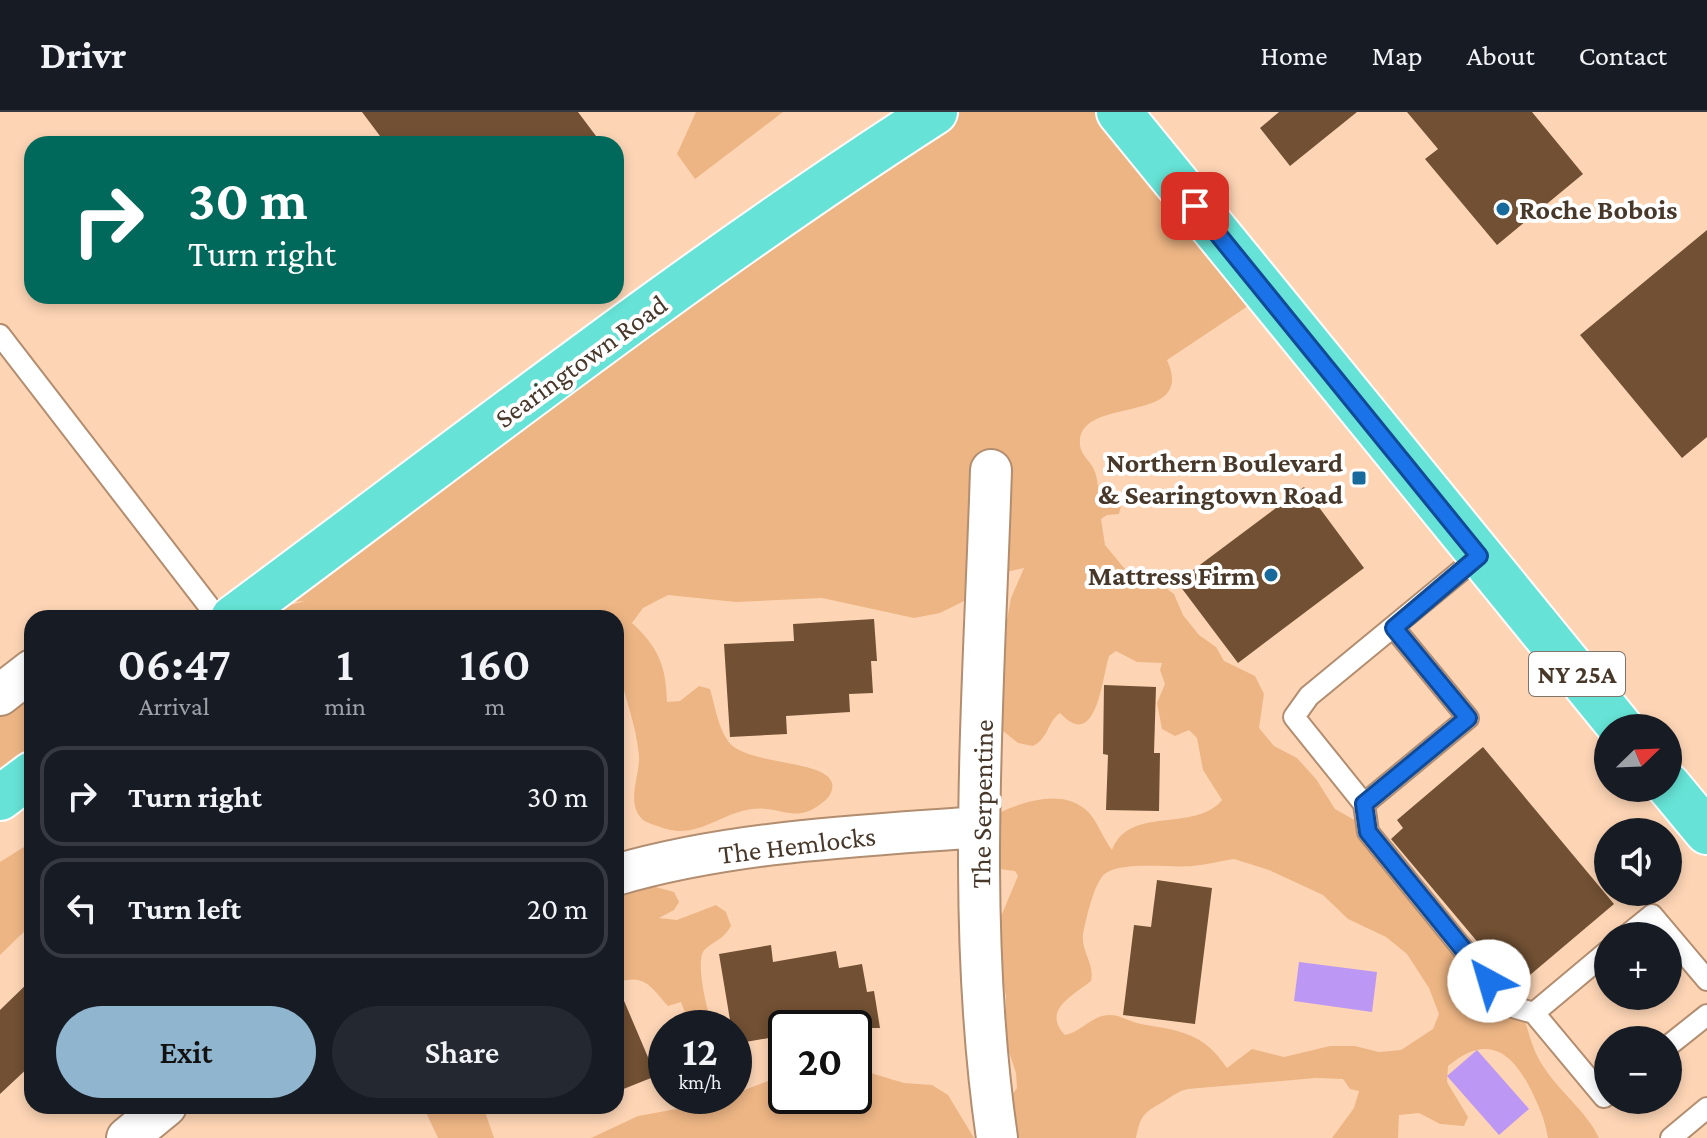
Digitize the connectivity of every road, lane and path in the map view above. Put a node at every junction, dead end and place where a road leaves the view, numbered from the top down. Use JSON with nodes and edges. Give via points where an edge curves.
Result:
{"nodes":[{"id":1,"x":935,"y":112,"type":"edge"},
{"id":2,"x":1119,"y":112,"type":"edge"},
{"id":3,"x":0,"y":335,"type":"edge"},
{"id":4,"x":991,"y":470,"type":"dead end"},
{"id":5,"x":1479,"y":556,"type":"junction"},
{"id":6,"x":212,"y":610,"type":"edge"},
{"id":7,"x":244,"y":610,"type":"edge"},
{"id":8,"x":1394,"y":628,"type":"junction"},
{"id":9,"x":24,"y":676,"type":"edge"},
{"id":10,"x":0,"y":695,"type":"edge"},
{"id":11,"x":1609,"y":714,"type":"edge"},
{"id":12,"x":24,"y":780,"type":"edge"},
{"id":13,"x":0,"y":798,"type":"edge"},
{"id":14,"x":1682,"y":802,"type":"edge"},
{"id":15,"x":1364,"y":804,"type":"junction"},
{"id":16,"x":979,"y":827,"type":"junction"},
{"id":17,"x":1707,"y":832,"type":"edge"},
{"id":18,"x":624,"y":873,"type":"edge"},
{"id":19,"x":1643,"y":922,"type":"edge"},
{"id":20,"x":1658,"y":922,"type":"edge"},
{"id":21,"x":1682,"y":950,"type":"edge"},
{"id":22,"x":1594,"y":963,"type":"edge"},
{"id":23,"x":1707,"y":980,"type":"edge"},
{"id":24,"x":1534,"y":1013,"type":"junction"},
{"id":25,"x":1707,"y":1015,"type":"edge"},
{"id":26,"x":1682,"y":1035,"type":"edge"},
{"id":27,"x":1594,"y":1085,"type":"edge"},
{"id":28,"x":1707,"y":1108,"type":"edge"},
{"id":29,"x":156,"y":1114,"type":"edge"},
{"id":30,"x":127,"y":1138,"type":"edge"},
{"id":31,"x":997,"y":1138,"type":"edge"},
{"id":32,"x":1671,"y":1138,"type":"edge"}],
"edges":[{"from":1,"to":7,"type":"main road","name":"Searingtown Road","via":[[658,303]]},
{"from":2,"to":5,"type":"main road","number":"NY 25A"},
{"from":3,"to":6,"type":"lane"},
{"from":4,"to":16,"type":"street","name":"The Serpentine"},
{"from":5,"to":8,"type":"lane"},
{"from":5,"to":11,"type":"main road","number":"NY 25A"},
{"from":8,"to":15,"type":"lane","via":[[1309,696],[1294,717]]},
{"from":8,"to":15,"type":"lane","via":[[1468,718]]},
{"from":9,"to":10,"type":"street"},
{"from":12,"to":13,"type":"main road"},
{"from":14,"to":17,"type":"main road"},
{"from":15,"to":24,"type":"lane","via":[[1368,832],[1509,1006]]},
{"from":16,"to":18,"type":"street","name":"The Hemlocks","via":[[802,841]]},
{"from":16,"to":31,"type":"street","name":"The Serpentine","via":[[983,1000]]},
{"from":19,"to":20,"type":"lane","via":[[1652,915]]},
{"from":21,"to":23,"type":"lane"},
{"from":22,"to":24,"type":"lane"},
{"from":24,"to":27,"type":"lane"},
{"from":25,"to":26,"type":"lane"},
{"from":28,"to":32,"type":"lane"},
{"from":29,"to":30,"type":"street"}]}
